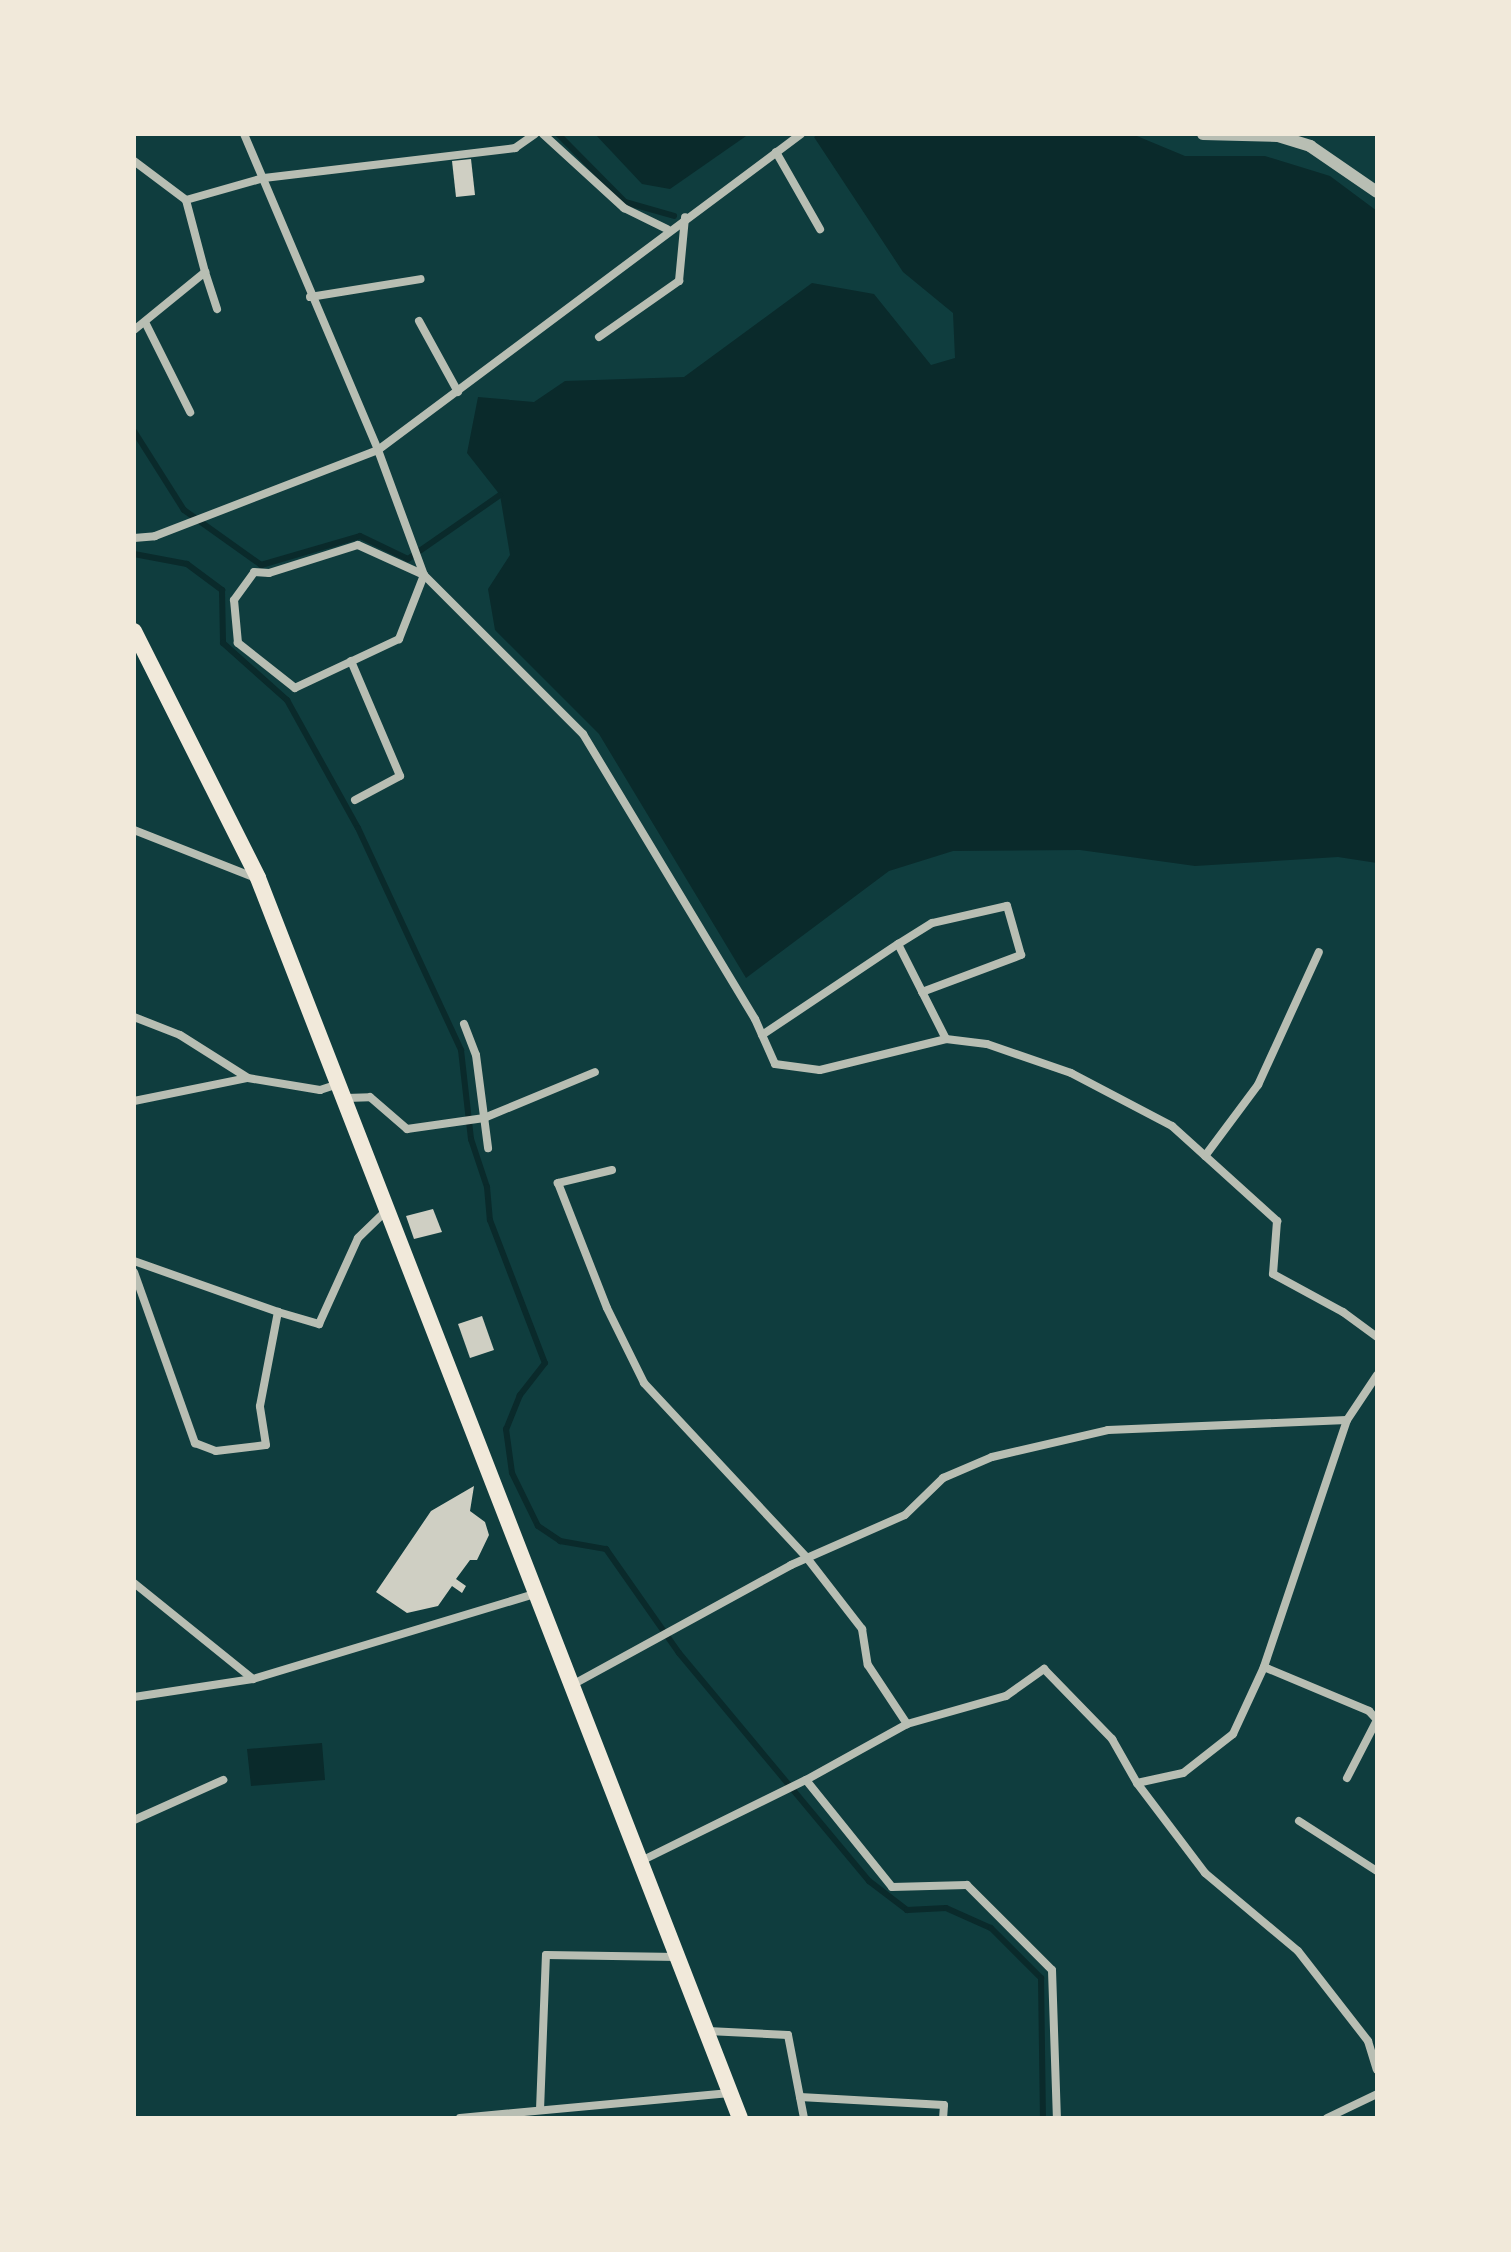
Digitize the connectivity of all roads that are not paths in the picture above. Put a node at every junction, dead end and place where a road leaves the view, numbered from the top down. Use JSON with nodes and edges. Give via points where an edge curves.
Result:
{"nodes":[{"id":1,"x":244,"y":134,"type":"edge"},
{"id":2,"x":535,"y":134,"type":"edge"},
{"id":3,"x":543,"y":134,"type":"edge"},
{"id":4,"x":801,"y":134,"type":"edge"},
{"id":5,"x":1203,"y":134,"type":"edge"},
{"id":6,"x":776,"y":152,"type":"junction"},
{"id":7,"x":134,"y":161,"type":"edge"},
{"id":8,"x":264,"y":178,"type":"junction"},
{"id":9,"x":1377,"y":192,"type":"edge"},
{"id":10,"x":186,"y":200,"type":"junction"},
{"id":11,"x":685,"y":217,"type":"junction"},
{"id":12,"x":667,"y":229,"type":"junction"},
{"id":13,"x":820,"y":229,"type":"dead end"},
{"id":14,"x":205,"y":272,"type":"junction"},
{"id":15,"x":421,"y":279,"type":"dead end"},
{"id":16,"x":310,"y":297,"type":"junction"},
{"id":17,"x":217,"y":309,"type":"dead end"},
{"id":18,"x":419,"y":321,"type":"dead end"},
{"id":19,"x":145,"y":322,"type":"junction"},
{"id":20,"x":134,"y":330,"type":"edge"},
{"id":21,"x":599,"y":337,"type":"dead end"},
{"id":22,"x":458,"y":392,"type":"junction"},
{"id":23,"x":190,"y":412,"type":"dead end"},
{"id":24,"x":378,"y":450,"type":"junction"},
{"id":25,"x":134,"y":538,"type":"edge"},
{"id":26,"x":424,"y":575,"type":"junction"},
{"id":27,"x":134,"y":631,"type":"edge"},
{"id":28,"x":351,"y":661,"type":"junction"},
{"id":29,"x":355,"y":800,"type":"dead end"},
{"id":30,"x":134,"y":830,"type":"edge"},
{"id":31,"x":258,"y":878,"type":"junction"},
{"id":32,"x":898,"y":944,"type":"junction"},
{"id":33,"x":1319,"y":952,"type":"dead end"},
{"id":34,"x":922,"y":992,"type":"junction"},
{"id":35,"x":134,"y":1017,"type":"edge"},
{"id":36,"x":464,"y":1024,"type":"dead end"},
{"id":37,"x":762,"y":1035,"type":"junction"},
{"id":38,"x":946,"y":1039,"type":"junction"},
{"id":39,"x":595,"y":1072,"type":"dead end"},
{"id":40,"x":248,"y":1078,"type":"junction"},
{"id":41,"x":343,"y":1091,"type":"junction"},
{"id":42,"x":134,"y":1101,"type":"edge"},
{"id":43,"x":484,"y":1118,"type":"junction"},
{"id":44,"x":488,"y":1148,"type":"dead end"},
{"id":45,"x":1205,"y":1156,"type":"junction"},
{"id":46,"x":612,"y":1170,"type":"dead end"},
{"id":47,"x":387,"y":1210,"type":"junction"},
{"id":48,"x":134,"y":1261,"type":"edge"},
{"id":49,"x":134,"y":1272,"type":"edge"},
{"id":50,"x":278,"y":1312,"type":"junction"},
{"id":51,"x":1377,"y":1337,"type":"edge"},
{"id":52,"x":1377,"y":1375,"type":"edge"},
{"id":53,"x":1347,"y":1420,"type":"junction"},
{"id":54,"x":807,"y":1558,"type":"junction"},
{"id":55,"x":134,"y":1583,"type":"edge"},
{"id":56,"x":537,"y":1593,"type":"junction"},
{"id":57,"x":1264,"y":1667,"type":"junction"},
{"id":58,"x":253,"y":1679,"type":"junction"},
{"id":59,"x":572,"y":1685,"type":"junction"},
{"id":60,"x":134,"y":1697,"type":"edge"},
{"id":61,"x":1377,"y":1720,"type":"edge"},
{"id":62,"x":907,"y":1724,"type":"junction"},
{"id":63,"x":1347,"y":1778,"type":"dead end"},
{"id":64,"x":223,"y":1780,"type":"dead end"},
{"id":65,"x":803,"y":1782,"type":"junction"},
{"id":66,"x":1137,"y":1783,"type":"junction"},
{"id":67,"x":134,"y":1820,"type":"edge"},
{"id":68,"x":1299,"y":1821,"type":"dead end"},
{"id":69,"x":639,"y":1862,"type":"junction"},
{"id":70,"x":1377,"y":1871,"type":"edge"},
{"id":71,"x":678,"y":1957,"type":"junction"},
{"id":72,"x":707,"y":2031,"type":"junction"},
{"id":73,"x":1377,"y":2070,"type":"edge"},
{"id":74,"x":731,"y":2093,"type":"junction"},
{"id":75,"x":1377,"y":2094,"type":"edge"},
{"id":76,"x":800,"y":2097,"type":"junction"},
{"id":77,"x":540,"y":2110,"type":"junction"},
{"id":78,"x":460,"y":2118,"type":"edge"},
{"id":79,"x":740,"y":2118,"type":"edge"},
{"id":80,"x":804,"y":2118,"type":"edge"},
{"id":81,"x":943,"y":2118,"type":"edge"},
{"id":82,"x":1057,"y":2118,"type":"edge"},
{"id":83,"x":1327,"y":2118,"type":"edge"}],
"edges":[{"from":1,"to":8,"type":"street"},
{"from":2,"to":8,"type":"street","via":[[515,148]]},
{"from":3,"to":12,"type":"street","via":[[624,208]]},
{"from":4,"to":6,"type":"street"},
{"from":5,"to":9,"type":"street","via":[[1278,136],[1310,146]]},
{"from":6,"to":11,"type":"street"},
{"from":6,"to":13,"type":"street"},
{"from":7,"to":10,"type":"street"},
{"from":8,"to":10,"type":"street"},
{"from":8,"to":16,"type":"street"},
{"from":10,"to":14,"type":"street"},
{"from":11,"to":12,"type":"street"},
{"from":11,"to":21,"type":"street","via":[[679,281]]},
{"from":12,"to":22,"type":"street"},
{"from":14,"to":17,"type":"street"},
{"from":14,"to":19,"type":"street"},
{"from":15,"to":16,"type":"street"},
{"from":16,"to":24,"type":"street"},
{"from":18,"to":22,"type":"street"},
{"from":19,"to":20,"type":"street"},
{"from":19,"to":23,"type":"street"},
{"from":22,"to":24,"type":"street"},
{"from":24,"to":25,"type":"street"},
{"from":24,"to":26,"type":"street"},
{"from":26,"to":28,"type":"street","via":[[399,639]]},
{"from":26,"to":28,"type":"street","via":[[358,545],[269,573],[254,572],[234,600],[238,643],[295,688]]},
{"from":26,"to":37,"type":"street","via":[[583,734]]},
{"from":27,"to":31,"type":"main road"},
{"from":28,"to":29,"type":"street","via":[[400,776]]},
{"from":30,"to":31,"type":"street"},
{"from":31,"to":41,"type":"main road"},
{"from":32,"to":34,"type":"street"},
{"from":32,"to":34,"type":"street","via":[[932,923],[1007,906],[1021,955]]},
{"from":32,"to":37,"type":"street"},
{"from":33,"to":45,"type":"street","via":[[1258,1085]]},
{"from":34,"to":38,"type":"street"},
{"from":35,"to":40,"type":"street","via":[[180,1035]]},
{"from":36,"to":43,"type":"street","via":[[476,1055]]},
{"from":37,"to":38,"type":"street","via":[[775,1064],[820,1070]]},
{"from":38,"to":45,"type":"street","via":[[987,1044],[1071,1073],[1172,1126]]},
{"from":39,"to":43,"type":"street"},
{"from":40,"to":41,"type":"street"},
{"from":40,"to":42,"type":"street"},
{"from":41,"to":43,"type":"street","via":[[370,1097],[407,1129]]},
{"from":41,"to":47,"type":"main road"},
{"from":43,"to":44,"type":"street"},
{"from":45,"to":51,"type":"street","via":[[1277,1221],[1273,1274]]},
{"from":46,"to":54,"type":"street","via":[[558,1183],[607,1308],[644,1383]]},
{"from":47,"to":50,"type":"street","via":[[358,1238],[319,1324]]},
{"from":47,"to":56,"type":"main road"},
{"from":48,"to":50,"type":"street"},
{"from":49,"to":50,"type":"street","via":[[195,1443],[216,1451],[266,1445],[260,1406]]},
{"from":52,"to":53,"type":"street"},
{"from":53,"to":54,"type":"street","via":[[1108,1430],[992,1457],[943,1478],[905,1515]]},
{"from":53,"to":57,"type":"street"},
{"from":54,"to":59,"type":"street"},
{"from":54,"to":62,"type":"street","via":[[862,1629],[868,1665]]},
{"from":55,"to":58,"type":"street"},
{"from":56,"to":58,"type":"street"},
{"from":56,"to":59,"type":"main road"},
{"from":57,"to":61,"type":"street","via":[[1369,1711]]},
{"from":57,"to":66,"type":"street","via":[[1233,1734],[1183,1773]]},
{"from":58,"to":60,"type":"street"},
{"from":59,"to":69,"type":"main road"},
{"from":61,"to":63,"type":"street"},
{"from":62,"to":65,"type":"street"},
{"from":62,"to":66,"type":"street","via":[[1006,1696],[1044,1669],[1112,1739]]},
{"from":64,"to":67,"type":"street"},
{"from":65,"to":69,"type":"street"},
{"from":65,"to":82,"type":"street","via":[[892,1887],[967,1885],[1052,1970]]},
{"from":66,"to":73,"type":"street","via":[[1205,1873],[1298,1951],[1368,2041]]},
{"from":68,"to":70,"type":"street"},
{"from":69,"to":71,"type":"main road"},
{"from":71,"to":72,"type":"main road"},
{"from":71,"to":77,"type":"street","via":[[546,1955]]},
{"from":72,"to":74,"type":"main road"},
{"from":72,"to":76,"type":"street","via":[[788,2035]]},
{"from":74,"to":77,"type":"street"},
{"from":74,"to":79,"type":"main road"},
{"from":75,"to":83,"type":"street"},
{"from":76,"to":80,"type":"street"},
{"from":76,"to":81,"type":"street","via":[[944,2105]]},
{"from":77,"to":78,"type":"street"}]}
